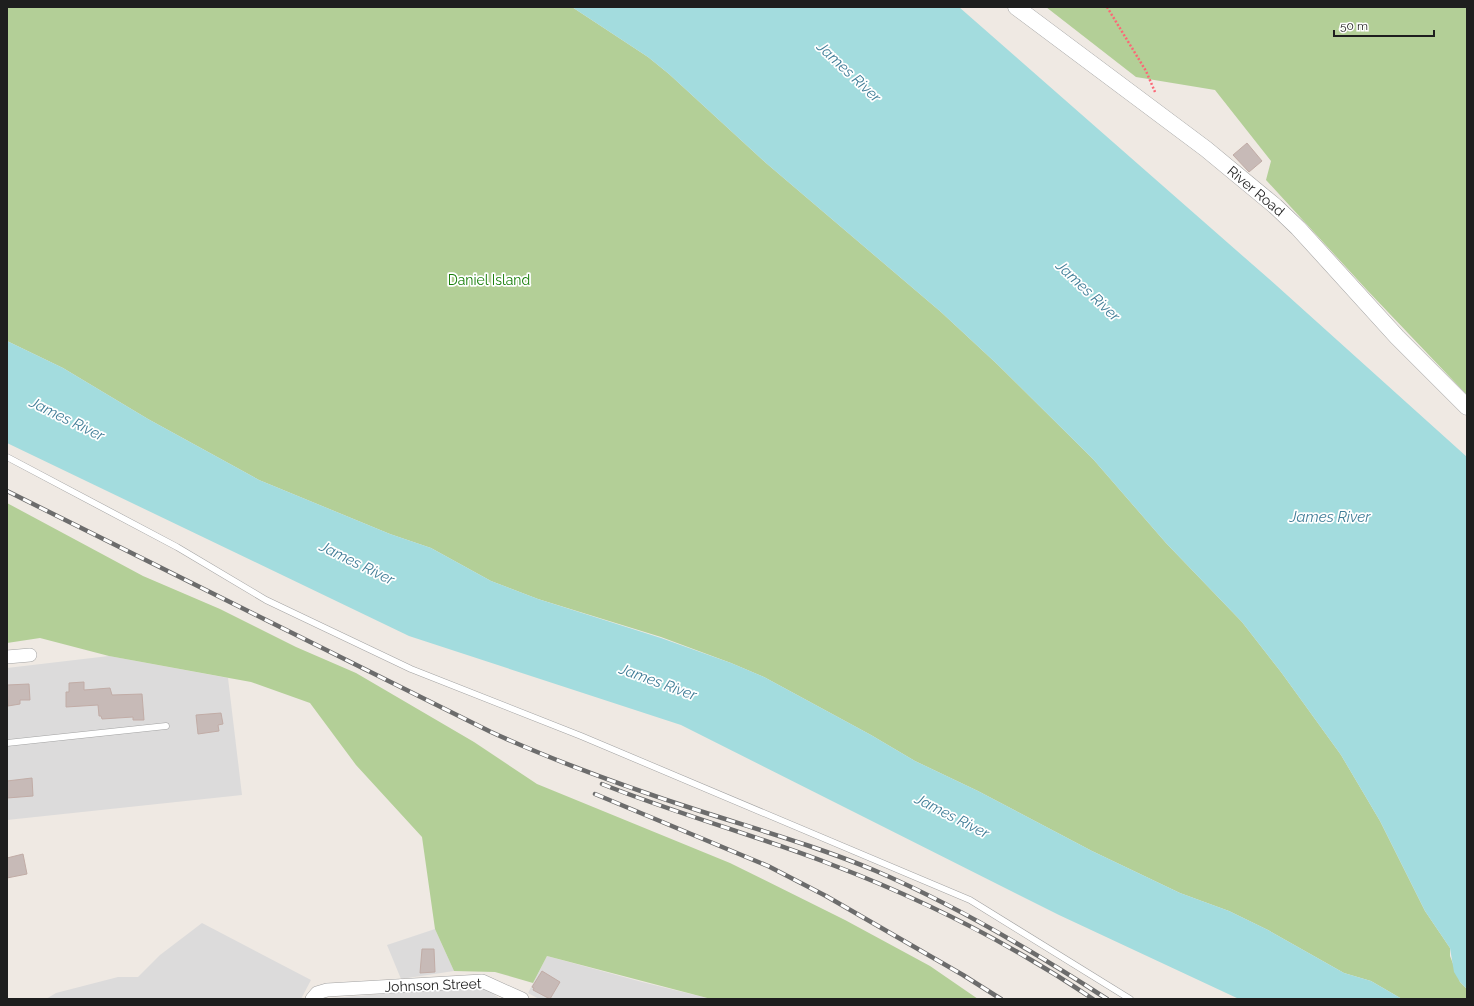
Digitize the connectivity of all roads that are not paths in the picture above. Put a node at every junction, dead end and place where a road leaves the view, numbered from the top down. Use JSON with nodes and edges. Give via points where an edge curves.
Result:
{"nodes":[{"id":1,"x":1016,"y":7,"type":"edge"},
{"id":2,"x":1467,"y":407,"type":"edge"},
{"id":3,"x":7,"y":457,"type":"edge"},
{"id":4,"x":30,"y":654,"type":"dead end"},
{"id":5,"x":7,"y":657,"type":"edge"},
{"id":6,"x":166,"y":726,"type":"dead end"},
{"id":7,"x":7,"y":743,"type":"edge"},
{"id":8,"x":314,"y":996,"type":"edge"},
{"id":9,"x":520,"y":999,"type":"edge"},
{"id":10,"x":1130,"y":999,"type":"edge"}],
"edges":[{"from":1,"to":2,"type":"street","name":"River Road","via":[[1212,154],[1287,217],[1397,337]]},
{"from":3,"to":10,"type":"lane","via":[[177,547],[266,600],[411,669],[582,736],[970,900]]},
{"from":4,"to":5,"type":"street"},
{"from":6,"to":7,"type":"lane"},
{"from":8,"to":9,"type":"street","name":"Johnson Street","via":[[327,990],[482,981]]}]}
